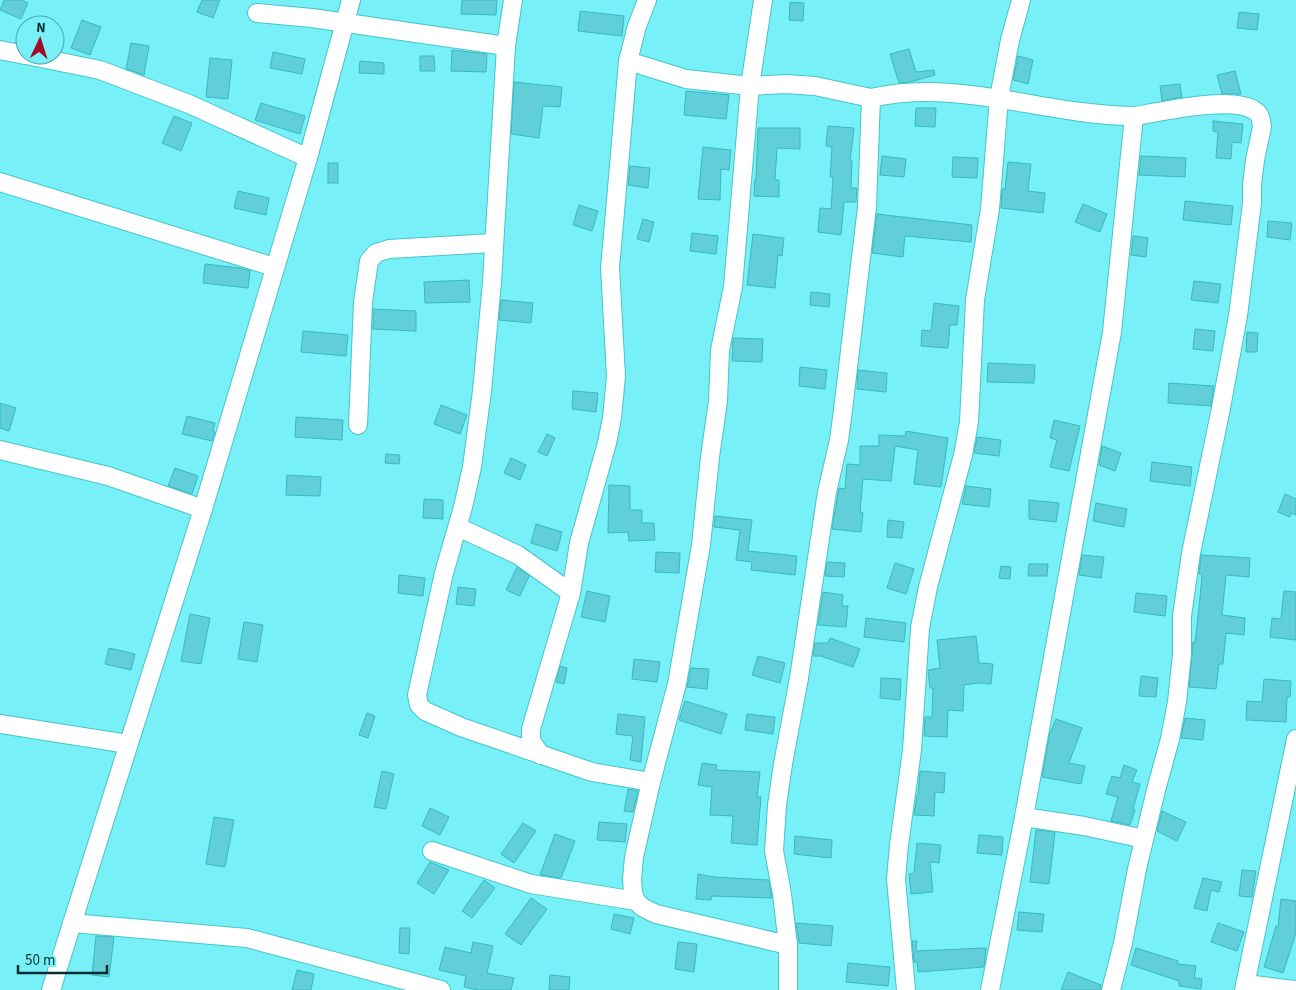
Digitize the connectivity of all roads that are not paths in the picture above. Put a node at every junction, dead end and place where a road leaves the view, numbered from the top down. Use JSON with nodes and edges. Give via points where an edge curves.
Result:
{"nodes":[{"id":1,"x":351,"y":0,"type":"edge"},
{"id":2,"x":513,"y":0,"type":"edge"},
{"id":3,"x":647,"y":0,"type":"edge"},
{"id":4,"x":763,"y":0,"type":"edge"},
{"id":5,"x":1021,"y":0,"type":"edge"},
{"id":6,"x":257,"y":13,"type":"dead end"},
{"id":7,"x":345,"y":23,"type":"junction"},
{"id":8,"x":506,"y":46,"type":"junction"},
{"id":9,"x":0,"y":50,"type":"edge"},
{"id":10,"x":15,"y":53,"type":"edge"},
{"id":11,"x":628,"y":61,"type":"junction"},
{"id":12,"x":65,"y":63,"type":"edge"},
{"id":13,"x":750,"y":86,"type":"junction"},
{"id":14,"x":871,"y":98,"type":"junction"},
{"id":15,"x":999,"y":98,"type":"junction"},
{"id":16,"x":1134,"y":116,"type":"junction"},
{"id":17,"x":308,"y":158,"type":"junction"},
{"id":18,"x":0,"y":182,"type":"edge"},
{"id":19,"x":494,"y":243,"type":"junction"},
{"id":20,"x":274,"y":267,"type":"junction"},
{"id":21,"x":358,"y":425,"type":"dead end"},
{"id":22,"x":0,"y":450,"type":"edge"},
{"id":23,"x":202,"y":508,"type":"junction"},
{"id":24,"x":458,"y":527,"type":"dead end"},
{"id":25,"x":571,"y":593,"type":"junction"},
{"id":26,"x":0,"y":724,"type":"edge"},
{"id":27,"x":1296,"y":739,"type":"edge"},
{"id":28,"x":128,"y":744,"type":"junction"},
{"id":29,"x":541,"y":755,"type":"junction"},
{"id":30,"x":651,"y":782,"type":"junction"},
{"id":31,"x":1024,"y":817,"type":"junction"},
{"id":32,"x":1144,"y":839,"type":"junction"},
{"id":33,"x":432,"y":852,"type":"dead end"},
{"id":34,"x":636,"y":901,"type":"junction"},
{"id":35,"x":72,"y":923,"type":"junction"},
{"id":36,"x":788,"y":945,"type":"junction"},
{"id":37,"x":1245,"y":987,"type":"edge"},
{"id":38,"x":51,"y":990,"type":"edge"},
{"id":39,"x":441,"y":990,"type":"edge"},
{"id":40,"x":788,"y":990,"type":"edge"},
{"id":41,"x":906,"y":990,"type":"edge"},
{"id":42,"x":990,"y":990,"type":"edge"},
{"id":43,"x":1111,"y":990,"type":"edge"},
{"id":44,"x":1296,"y":990,"type":"edge"}],
"edges":[{"from":1,"to":7,"type":"street"},
{"from":2,"to":8,"type":"street"},
{"from":3,"to":11,"type":"street"},
{"from":4,"to":13,"type":"street"},
{"from":5,"to":15,"type":"street"},
{"from":6,"to":7,"type":"street"},
{"from":7,"to":8,"type":"street"},
{"from":7,"to":17,"type":"street"},
{"from":8,"to":19,"type":"street"},
{"from":9,"to":10,"type":"street"},
{"from":11,"to":13,"type":"street","via":[[686,79]]},
{"from":11,"to":25,"type":"street","via":[[610,267],[616,376],[612,418],[579,543]]},
{"from":12,"to":17,"type":"street","via":[[100,70],[189,104]]},
{"from":13,"to":14,"type":"street","via":[[815,86]]},
{"from":13,"to":30,"type":"street","via":[[733,287],[720,350],[718,400],[702,545],[676,684]]},
{"from":14,"to":15,"type":"street","via":[[944,92]]},
{"from":14,"to":36,"type":"street","via":[[867,207],[844,410],[827,492],[802,660],[782,764],[774,851]]},
{"from":15,"to":16,"type":"street","via":[[1049,108]]},
{"from":15,"to":41,"type":"street","via":[[990,209],[974,308],[969,422],[920,628],[912,750],[896,879]]},
{"from":16,"to":31,"type":"street","via":[[1112,332]]},
{"from":16,"to":32,"type":"street","via":[[1229,104],[1256,111],[1262,128],[1253,176],[1238,316],[1189,562],[1177,702]]},
{"from":17,"to":20,"type":"street"},
{"from":18,"to":20,"type":"street"},
{"from":19,"to":21,"type":"street","via":[[389,248],[376,253],[369,261],[363,302]]},
{"from":19,"to":29,"type":"street","via":[[482,391],[472,467],[417,695],[419,705],[439,718]]},
{"from":20,"to":23,"type":"street"},
{"from":22,"to":23,"type":"street","via":[[108,476]]},
{"from":23,"to":28,"type":"street"},
{"from":24,"to":25,"type":"street","via":[[518,555]]},
{"from":25,"to":29,"type":"street","via":[[531,729],[530,741]]},
{"from":26,"to":28,"type":"street"},
{"from":27,"to":37,"type":"street"},
{"from":28,"to":35,"type":"street"},
{"from":29,"to":30,"type":"street","via":[[592,772]]},
{"from":30,"to":34,"type":"street","via":[[634,857],[632,893]]},
{"from":31,"to":32,"type":"street"},
{"from":31,"to":42,"type":"street"},
{"from":32,"to":43,"type":"street"},
{"from":33,"to":34,"type":"street","via":[[531,884]]},
{"from":34,"to":36,"type":"street","via":[[656,914]]},
{"from":35,"to":38,"type":"street"},
{"from":35,"to":39,"type":"street","via":[[247,938]]},
{"from":36,"to":40,"type":"street"},
{"from":37,"to":44,"type":"street"}]}
